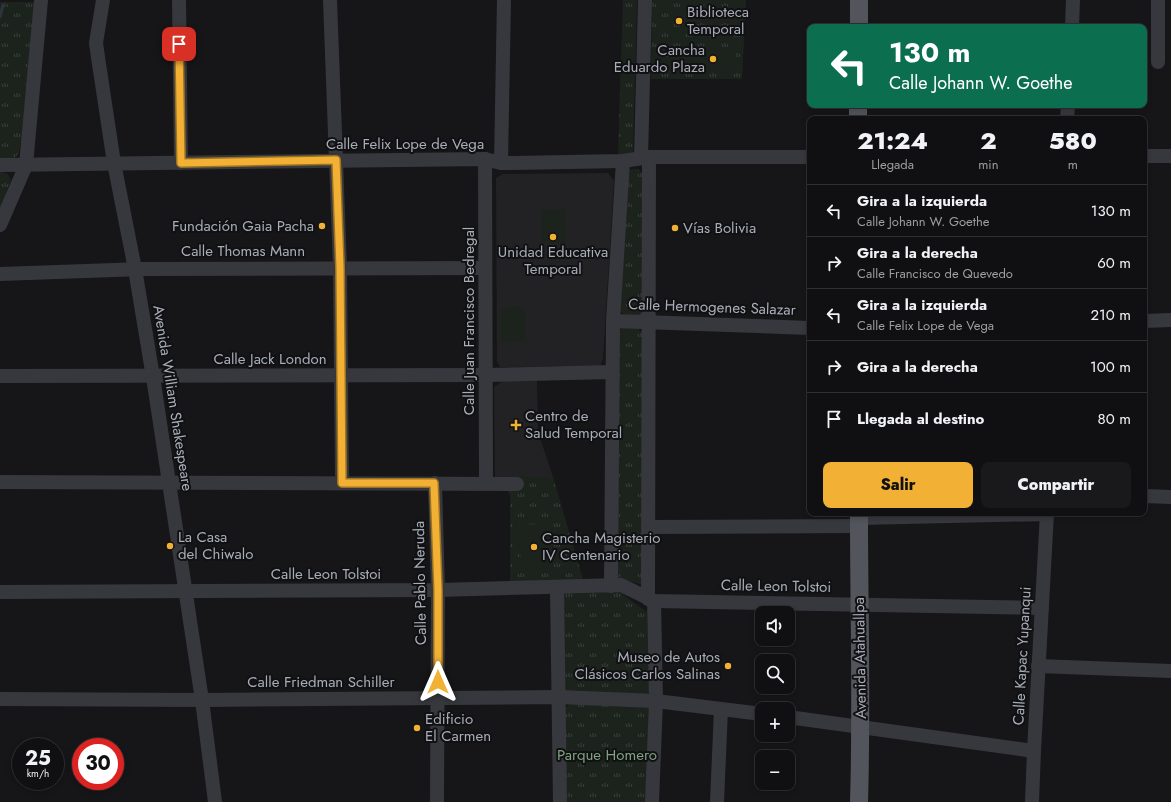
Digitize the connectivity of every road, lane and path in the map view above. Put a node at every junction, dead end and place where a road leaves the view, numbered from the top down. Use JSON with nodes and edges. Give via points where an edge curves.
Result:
{"nodes":[{"id":1,"x":41,"y":0,"type":"edge"},
{"id":2,"x":103,"y":0,"type":"edge"},
{"id":3,"x":179,"y":0,"type":"edge"},
{"id":4,"x":330,"y":0,"type":"edge"},
{"id":5,"x":504,"y":0,"type":"edge"},
{"id":6,"x":645,"y":0,"type":"edge"},
{"id":7,"x":859,"y":0,"type":"edge"},
{"id":8,"x":1073,"y":0,"type":"edge"},
{"id":9,"x":1158,"y":0,"type":"edge"},
{"id":10,"x":859,"y":24,"type":"edge"},
{"id":11,"x":1072,"y":24,"type":"edge"},
{"id":12,"x":1158,"y":62,"type":"dead end"},
{"id":13,"x":1147,"y":156,"type":"edge"},
{"id":14,"x":1171,"y":156,"type":"edge"},
{"id":15,"x":645,"y":157,"type":"junction"},
{"id":16,"x":807,"y":157,"type":"edge"},
{"id":17,"x":485,"y":159,"type":"junction"},
{"id":18,"x":336,"y":160,"type":"junction"},
{"id":19,"x":624,"y":161,"type":"junction"},
{"id":20,"x":114,"y":163,"type":"junction"},
{"id":21,"x":181,"y":163,"type":"junction"},
{"id":22,"x":501,"y":163,"type":"junction"},
{"id":23,"x":0,"y":165,"type":"edge"},
{"id":24,"x":26,"y":165,"type":"junction"},
{"id":25,"x":0,"y":225,"type":"edge"},
{"id":26,"x":340,"y":267,"type":"junction"},
{"id":27,"x":486,"y":268,"type":"junction"},
{"id":28,"x":135,"y":269,"type":"junction"},
{"id":29,"x":0,"y":274,"type":"edge"},
{"id":30,"x":1171,"y":320,"type":"edge"},
{"id":31,"x":614,"y":321,"type":"junction"},
{"id":32,"x":1147,"y":321,"type":"edge"},
{"id":33,"x":649,"y":322,"type":"junction"},
{"id":34,"x":807,"y":328,"type":"edge"},
{"id":35,"x":612,"y":372,"type":"junction"},
{"id":36,"x":341,"y":375,"type":"junction"},
{"id":37,"x":486,"y":375,"type":"junction"},
{"id":38,"x":0,"y":376,"type":"edge"},
{"id":39,"x":153,"y":377,"type":"junction"},
{"id":40,"x":0,"y":482,"type":"edge"},
{"id":41,"x":486,"y":482,"type":"junction"},
{"id":42,"x":342,"y":483,"type":"junction"},
{"id":43,"x":434,"y":483,"type":"junction"},
{"id":44,"x":169,"y":484,"type":"junction"},
{"id":45,"x":517,"y":484,"type":"dead end"},
{"id":46,"x":1147,"y":496,"type":"edge"},
{"id":47,"x":1171,"y":498,"type":"edge"},
{"id":48,"x":900,"y":516,"type":"edge"},
{"id":49,"x":1047,"y":516,"type":"edge"},
{"id":50,"x":859,"y":519,"type":"edge"},
{"id":51,"x":648,"y":526,"type":"junction"},
{"id":52,"x":611,"y":586,"type":"junction"},
{"id":53,"x":557,"y":588,"type":"junction"},
{"id":54,"x":438,"y":590,"type":"junction"},
{"id":55,"x":0,"y":592,"type":"edge"},
{"id":56,"x":184,"y":592,"type":"junction"},
{"id":57,"x":651,"y":600,"type":"junction"},
{"id":58,"x":859,"y":604,"type":"junction"},
{"id":59,"x":1042,"y":608,"type":"junction"},
{"id":60,"x":1038,"y":666,"type":"junction"},
{"id":61,"x":1171,"y":671,"type":"edge"},
{"id":62,"x":558,"y":697,"type":"junction"},
{"id":63,"x":438,"y":698,"type":"junction"},
{"id":64,"x":0,"y":699,"type":"edge"},
{"id":65,"x":202,"y":700,"type":"junction"},
{"id":66,"x":656,"y":701,"type":"junction"},
{"id":67,"x":721,"y":709,"type":"junction"},
{"id":68,"x":755,"y":713,"type":"edge"},
{"id":69,"x":795,"y":718,"type":"edge"},
{"id":70,"x":862,"y":726,"type":"junction"},
{"id":71,"x":1034,"y":751,"type":"junction"},
{"id":72,"x":215,"y":802,"type":"edge"},
{"id":73,"x":437,"y":802,"type":"edge"},
{"id":74,"x":560,"y":802,"type":"edge"},
{"id":75,"x":652,"y":802,"type":"edge"},
{"id":76,"x":717,"y":802,"type":"edge"},
{"id":77,"x":859,"y":802,"type":"edge"},
{"id":78,"x":1032,"y":802,"type":"edge"}],
"edges":[{"from":1,"to":24,"type":"street"},
{"from":2,"to":20,"type":"street","name":"Avenida William Shakespeare","via":[[96,44]]},
{"from":3,"to":21,"type":"street"},
{"from":4,"to":18,"type":"street"},
{"from":5,"to":22,"type":"street"},
{"from":6,"to":15,"type":"street"},
{"from":7,"to":10,"type":"main road"},
{"from":8,"to":11,"type":"street"},
{"from":9,"to":12,"type":"street"},
{"from":13,"to":14,"type":"street"},
{"from":15,"to":16,"type":"street","name":"Calle Felix Lope de Vega"},
{"from":15,"to":19,"type":"street","name":"Calle Felix Lope de Vega"},
{"from":15,"to":33,"type":"street"},
{"from":17,"to":18,"type":"street","name":"Calle Felix Lope de Vega"},
{"from":17,"to":22,"type":"street","name":"Calle Felix Lope de Vega"},
{"from":17,"to":27,"type":"street","name":"Calle Juan Francisco Bedregal"},
{"from":18,"to":21,"type":"street","name":"Calle Felix Lope de Vega"},
{"from":18,"to":26,"type":"street"},
{"from":19,"to":22,"type":"street","name":"Calle Felix Lope de Vega"},
{"from":19,"to":31,"type":"street"},
{"from":20,"to":21,"type":"street","name":"Calle Felix Lope de Vega"},
{"from":20,"to":24,"type":"street","name":"Calle Felix Lope de Vega"},
{"from":20,"to":28,"type":"street","name":"Avenida William Shakespeare"},
{"from":23,"to":24,"type":"street","name":"Calle Felix Lope de Vega"},
{"from":24,"to":25,"type":"street"},
{"from":26,"to":27,"type":"street","name":"Calle Thomas Mann"},
{"from":26,"to":28,"type":"street","name":"Calle Thomas Mann"},
{"from":26,"to":36,"type":"street"},
{"from":27,"to":37,"type":"street","name":"Calle Juan Francisco Bedregal"},
{"from":28,"to":29,"type":"street","name":"Calle Thomas Mann"},
{"from":28,"to":39,"type":"street","name":"Avenida William Shakespeare"},
{"from":30,"to":32,"type":"street"},
{"from":31,"to":33,"type":"street","name":"Calle Hermogenes Salazar"},
{"from":31,"to":35,"type":"street"},
{"from":33,"to":34,"type":"street","name":"Calle Hermogenes Salazar"},
{"from":33,"to":51,"type":"street"},
{"from":35,"to":37,"type":"street","name":"Calle Jack London"},
{"from":35,"to":52,"type":"street"},
{"from":36,"to":37,"type":"street","name":"Calle Jack London"},
{"from":36,"to":39,"type":"street","name":"Calle Jack London"},
{"from":36,"to":42,"type":"street"},
{"from":37,"to":41,"type":"street","name":"Calle Juan Francisco Bedregal"},
{"from":38,"to":39,"type":"street","name":"Calle Jack London"},
{"from":39,"to":44,"type":"street","name":"Avenida William Shakespeare"},
{"from":40,"to":44,"type":"street"},
{"from":41,"to":43,"type":"street"},
{"from":41,"to":45,"type":"street"},
{"from":42,"to":43,"type":"street"},
{"from":42,"to":44,"type":"street"},
{"from":43,"to":54,"type":"street","name":"Calle Pablo Neruda"},
{"from":44,"to":56,"type":"street","name":"Avenida William Shakespeare"},
{"from":46,"to":47,"type":"street"},
{"from":48,"to":50,"type":"street"},
{"from":49,"to":59,"type":"street","name":"Calle Kapac Yupanqui"},
{"from":50,"to":51,"type":"street"},
{"from":50,"to":58,"type":"main road","name":"Avenida Atahuallpa"},
{"from":51,"to":57,"type":"street"},
{"from":52,"to":53,"type":"street","name":"Calle Leon Tolstoi"},
{"from":52,"to":57,"type":"street","name":"Calle Leon Tolstoi","via":[[621,585]]},
{"from":53,"to":54,"type":"street","name":"Calle Leon Tolstoi"},
{"from":53,"to":62,"type":"street"},
{"from":54,"to":56,"type":"street","name":"Calle Leon Tolstoi"},
{"from":54,"to":63,"type":"street","name":"Calle Pablo Neruda"},
{"from":55,"to":56,"type":"street","name":"Calle Leon Tolstoi"},
{"from":56,"to":65,"type":"street","name":"Avenida William Shakespeare"},
{"from":57,"to":58,"type":"street","name":"Calle Leon Tolstoi"},
{"from":57,"to":66,"type":"street"},
{"from":58,"to":59,"type":"street","name":"Calle Leon Tolstoi"},
{"from":58,"to":70,"type":"main road","name":"Avenida Atahuallpa"},
{"from":59,"to":60,"type":"street","name":"Calle Kapac Yupanqui"},
{"from":60,"to":61,"type":"street"},
{"from":60,"to":71,"type":"street","name":"Calle Kapac Yupanqui"},
{"from":62,"to":63,"type":"street","name":"Calle Friedman Schiller"},
{"from":62,"to":66,"type":"street","name":"Calle Friedman Schiller"},
{"from":62,"to":74,"type":"street"},
{"from":63,"to":65,"type":"street","name":"Calle Friedman Schiller"},
{"from":63,"to":73,"type":"street","name":"Calle Pablo Neruda"},
{"from":64,"to":65,"type":"street","name":"Calle Friedman Schiller"},
{"from":65,"to":72,"type":"street","name":"Avenida William Shakespeare"},
{"from":66,"to":67,"type":"street","name":"Calle Friedman Schiller"},
{"from":66,"to":75,"type":"street"},
{"from":67,"to":68,"type":"street","name":"Calle Friedman Schiller"},
{"from":67,"to":76,"type":"street"},
{"from":69,"to":70,"type":"street"},
{"from":70,"to":71,"type":"street"},
{"from":70,"to":77,"type":"main road","name":"Avenida Atahuallpa"},
{"from":71,"to":78,"type":"street","name":"Calle Kapac Yupanqui"}]}
